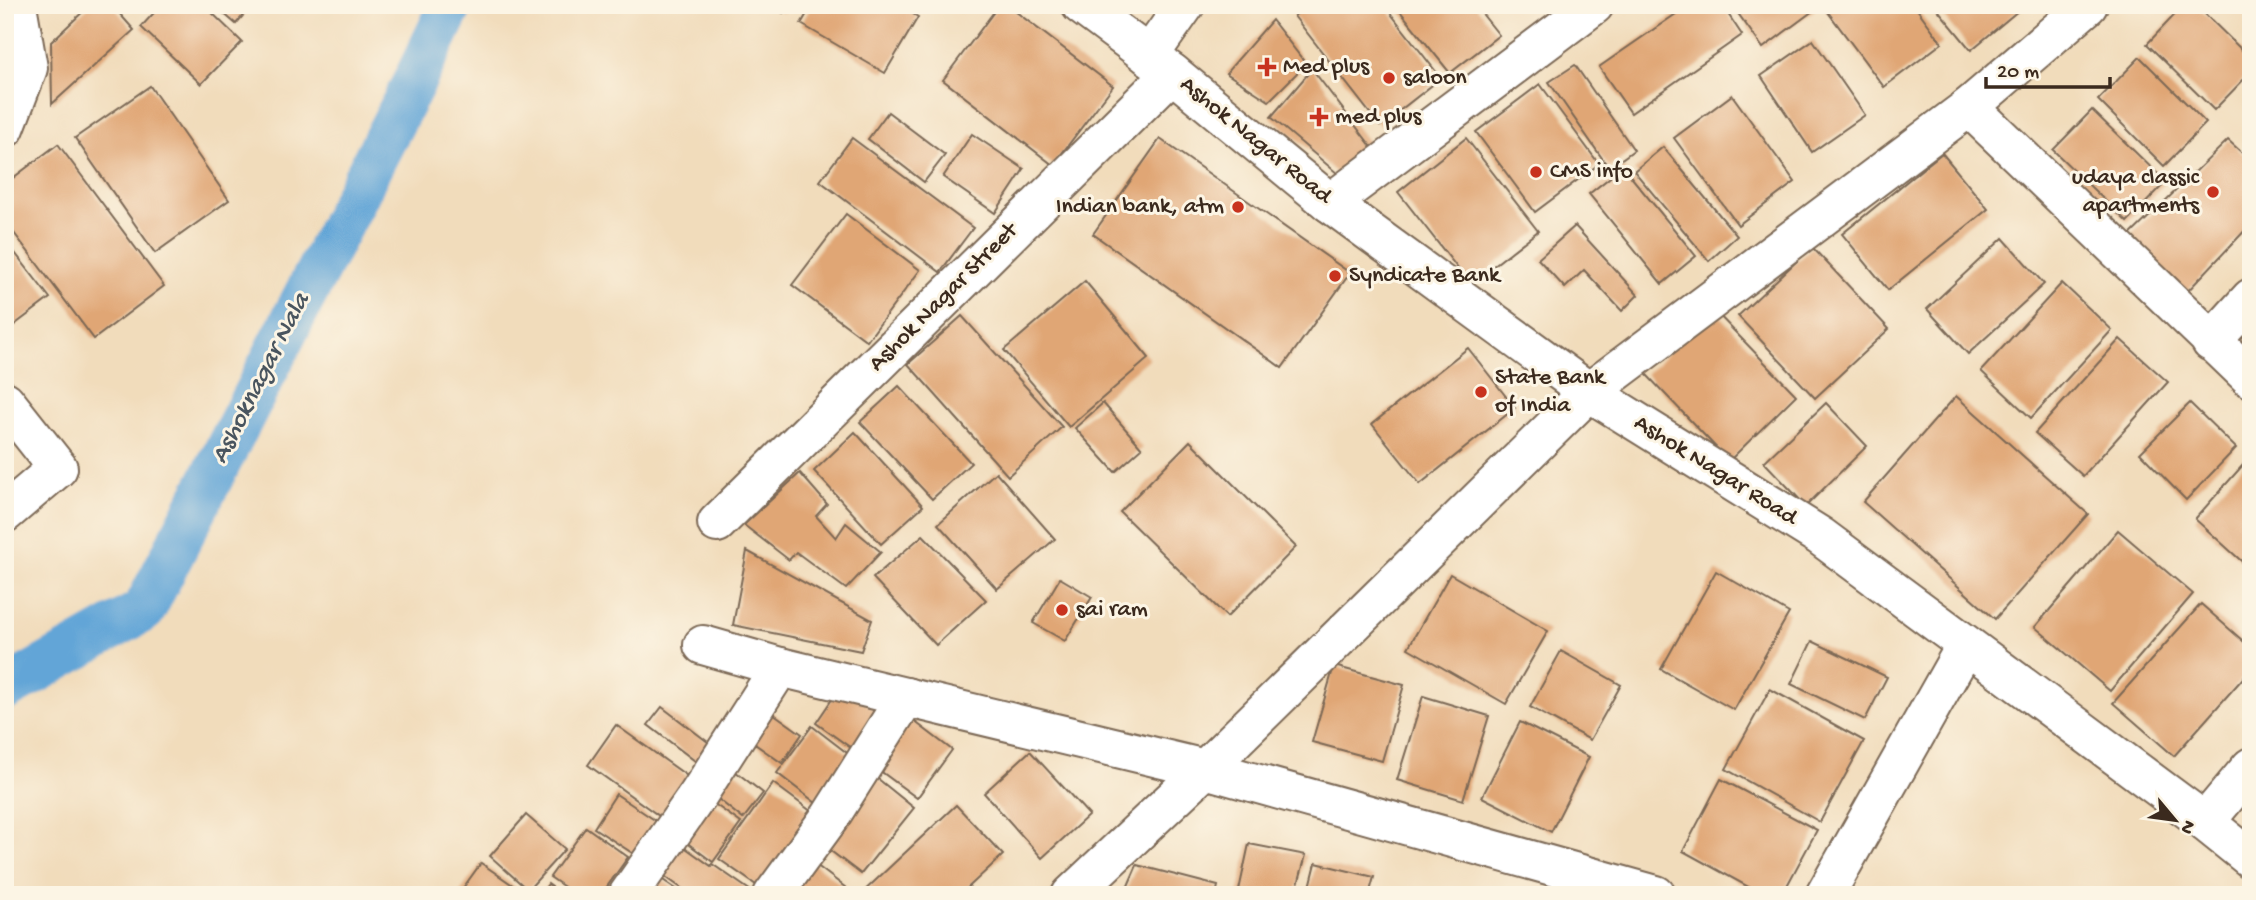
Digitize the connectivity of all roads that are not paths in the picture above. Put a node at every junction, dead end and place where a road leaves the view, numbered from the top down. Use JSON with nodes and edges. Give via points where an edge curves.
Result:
{"nodes":[{"id":1,"x":17,"y":5,"type":"edge"},
{"id":2,"x":1081,"y":5,"type":"edge"},
{"id":3,"x":1185,"y":5,"type":"edge"},
{"id":4,"x":1594,"y":5,"type":"edge"},
{"id":5,"x":2088,"y":5,"type":"edge"},
{"id":6,"x":1160,"y":64,"type":"junction"},
{"id":7,"x":1969,"y":107,"type":"junction"},
{"id":8,"x":5,"y":128,"type":"edge"},
{"id":9,"x":1330,"y":203,"type":"junction"},
{"id":10,"x":2251,"y":298,"type":"edge"},
{"id":11,"x":2211,"y":342,"type":"junction"},
{"id":12,"x":2251,"y":378,"type":"edge"},
{"id":13,"x":1589,"y":392,"type":"junction"},
{"id":14,"x":5,"y":401,"type":"edge"},
{"id":15,"x":5,"y":513,"type":"edge"},
{"id":16,"x":717,"y":523,"type":"dead end"},
{"id":17,"x":703,"y":645,"type":"dead end"},
{"id":18,"x":1966,"y":645,"type":"junction"},
{"id":19,"x":780,"y":667,"type":"junction"},
{"id":20,"x":906,"y":697,"type":"junction"},
{"id":21,"x":2251,"y":767,"type":"edge"},
{"id":22,"x":1205,"y":769,"type":"junction"},
{"id":23,"x":2205,"y":822,"type":"junction"},
{"id":24,"x":2251,"y":859,"type":"edge"},
{"id":25,"x":628,"y":895,"type":"edge"},
{"id":26,"x":774,"y":895,"type":"edge"},
{"id":27,"x":1071,"y":895,"type":"edge"},
{"id":28,"x":1656,"y":895,"type":"edge"},
{"id":29,"x":1825,"y":895,"type":"edge"}],
"edges":[{"from":1,"to":8,"type":"street","via":[[28,68]]},
{"from":2,"to":6,"type":"street","name":"Ashok Nagar Road"},
{"from":3,"to":6,"type":"street","name":"Ashok Nagar Street"},
{"from":4,"to":9,"type":"street"},
{"from":5,"to":7,"type":"street"},
{"from":6,"to":9,"type":"street","name":"Ashok Nagar Road"},
{"from":6,"to":16,"type":"street","name":"Ashok Nagar Street"},
{"from":7,"to":11,"type":"street"},
{"from":7,"to":13,"type":"street"},
{"from":9,"to":13,"type":"street","name":"Ashok Nagar Road"},
{"from":10,"to":11,"type":"street"},
{"from":11,"to":12,"type":"street"},
{"from":13,"to":18,"type":"street","name":"Ashok Nagar Road","via":[[1820,536]]},
{"from":13,"to":22,"type":"street"},
{"from":14,"to":15,"type":"street","via":[[58,468]]},
{"from":17,"to":19,"type":"street"},
{"from":18,"to":23,"type":"street","name":"Ashok Nagar Road"},
{"from":18,"to":29,"type":"street"},
{"from":19,"to":20,"type":"street"},
{"from":19,"to":25,"type":"street"},
{"from":20,"to":22,"type":"street"},
{"from":20,"to":26,"type":"street"},
{"from":21,"to":23,"type":"street"},
{"from":22,"to":27,"type":"street"},
{"from":22,"to":28,"type":"street"},
{"from":23,"to":24,"type":"street","name":"Ashok Nagar Road"}]}
